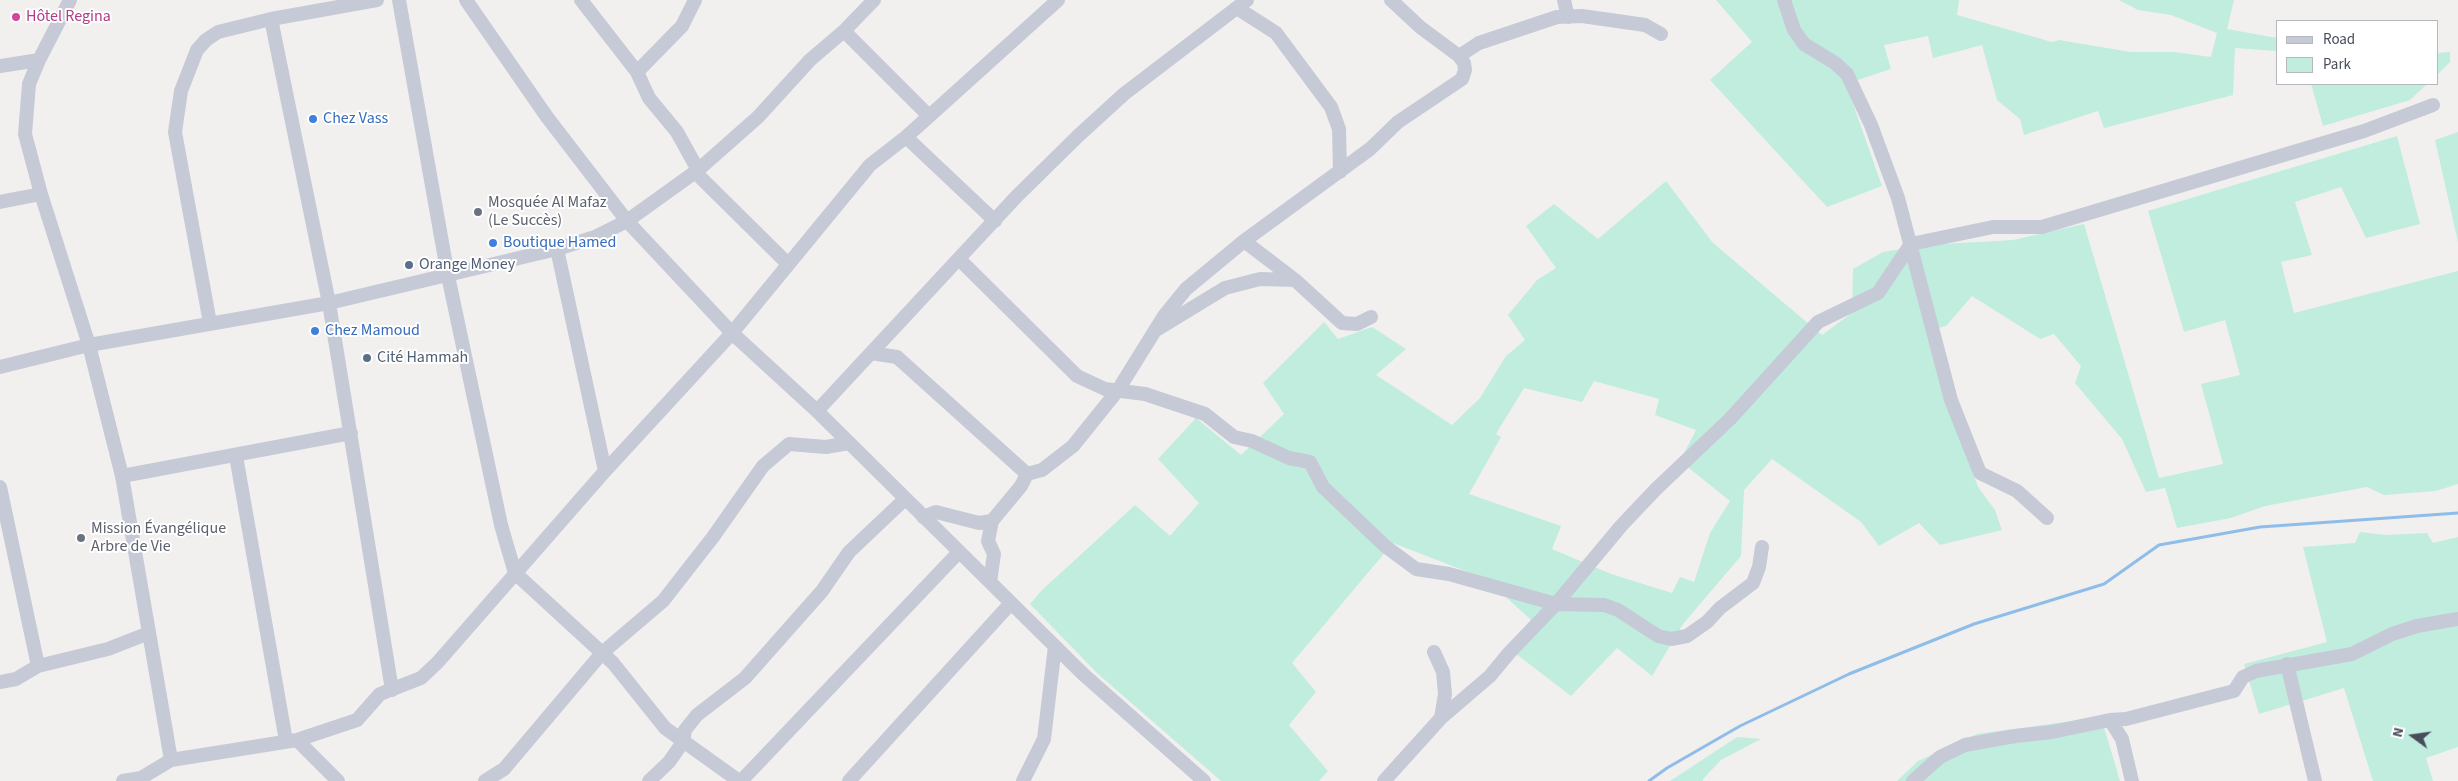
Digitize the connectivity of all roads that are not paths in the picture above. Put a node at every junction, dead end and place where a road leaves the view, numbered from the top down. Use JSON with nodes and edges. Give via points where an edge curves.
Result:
{"nodes":[{"id":1,"x":70,"y":0,"type":"edge"},
{"id":2,"x":377,"y":0,"type":"edge"},
{"id":3,"x":399,"y":0,"type":"edge"},
{"id":4,"x":468,"y":0,"type":"edge"},
{"id":5,"x":581,"y":0,"type":"edge"},
{"id":6,"x":695,"y":0,"type":"edge"},
{"id":7,"x":874,"y":0,"type":"edge"},
{"id":8,"x":1058,"y":0,"type":"edge"},
{"id":9,"x":1391,"y":0,"type":"edge"},
{"id":10,"x":1564,"y":0,"type":"edge"},
{"id":11,"x":1784,"y":0,"type":"edge"},
{"id":12,"x":1242,"y":4,"type":"edge"},
{"id":13,"x":1568,"y":17,"type":"junction"},
{"id":14,"x":270,"y":19,"type":"junction"},
{"id":15,"x":844,"y":31,"type":"junction"},
{"id":16,"x":1661,"y":34,"type":"dead end"},
{"id":17,"x":1459,"y":56,"type":"junction"},
{"id":18,"x":39,"y":60,"type":"junction"},
{"id":19,"x":0,"y":66,"type":"edge"},
{"id":20,"x":637,"y":72,"type":"junction"},
{"id":21,"x":2432,"y":105,"type":"dead end"},
{"id":22,"x":929,"y":116,"type":"junction"},
{"id":23,"x":906,"y":137,"type":"junction"},
{"id":24,"x":698,"y":170,"type":"junction"},
{"id":25,"x":1340,"y":172,"type":"junction"},
{"id":26,"x":41,"y":194,"type":"junction"},
{"id":27,"x":0,"y":202,"type":"edge"},
{"id":28,"x":627,"y":221,"type":"junction"},
{"id":29,"x":995,"y":221,"type":"junction"},
{"id":30,"x":1244,"y":241,"type":"junction"},
{"id":31,"x":1911,"y":244,"type":"junction"},
{"id":32,"x":557,"y":249,"type":"junction"},
{"id":33,"x":960,"y":260,"type":"junction"},
{"id":34,"x":787,"y":263,"type":"junction"},
{"id":35,"x":448,"y":276,"type":"junction"},
{"id":36,"x":1295,"y":280,"type":"junction"},
{"id":37,"x":329,"y":304,"type":"junction"},
{"id":38,"x":1371,"y":317,"type":"dead end"},
{"id":39,"x":210,"y":323,"type":"junction"},
{"id":40,"x":1155,"y":331,"type":"junction"},
{"id":41,"x":732,"y":333,"type":"junction"},
{"id":42,"x":90,"y":345,"type":"junction"},
{"id":43,"x":871,"y":353,"type":"junction"},
{"id":44,"x":0,"y":366,"type":"edge"},
{"id":45,"x":1118,"y":390,"type":"junction"},
{"id":46,"x":817,"y":411,"type":"junction"},
{"id":47,"x":351,"y":433,"type":"junction"},
{"id":48,"x":849,"y":443,"type":"junction"},
{"id":49,"x":236,"y":456,"type":"junction"},
{"id":50,"x":605,"y":472,"type":"junction"},
{"id":51,"x":1028,"y":474,"type":"junction"},
{"id":52,"x":122,"y":476,"type":"junction"},
{"id":53,"x":0,"y":487,"type":"edge"},
{"id":54,"x":905,"y":499,"type":"junction"},
{"id":55,"x":923,"y":517,"type":"junction"},
{"id":56,"x":2047,"y":518,"type":"dead end"},
{"id":57,"x":992,"y":521,"type":"junction"},
{"id":58,"x":1762,"y":547,"type":"dead end"},
{"id":59,"x":959,"y":552,"type":"junction"},
{"id":60,"x":515,"y":573,"type":"junction"},
{"id":61,"x":990,"y":582,"type":"junction"},
{"id":62,"x":1011,"y":603,"type":"junction"},
{"id":63,"x":1556,"y":604,"type":"junction"},
{"id":64,"x":2458,"y":619,"type":"edge"},
{"id":65,"x":149,"y":632,"type":"junction"},
{"id":66,"x":1055,"y":646,"type":"junction"},
{"id":67,"x":1434,"y":652,"type":"dead end"},
{"id":68,"x":602,"y":653,"type":"junction"},
{"id":69,"x":2287,"y":664,"type":"junction"},
{"id":70,"x":38,"y":666,"type":"junction"},
{"id":71,"x":0,"y":682,"type":"edge"},
{"id":72,"x":392,"y":690,"type":"junction"},
{"id":73,"x":1441,"y":718,"type":"junction"},
{"id":74,"x":2110,"y":720,"type":"junction"},
{"id":75,"x":292,"y":740,"type":"junction"},
{"id":76,"x":684,"y":742,"type":"junction"},
{"id":77,"x":171,"y":760,"type":"junction"},
{"id":78,"x":123,"y":781,"type":"edge"},
{"id":79,"x":338,"y":781,"type":"edge"},
{"id":80,"x":485,"y":781,"type":"edge"},
{"id":81,"x":649,"y":781,"type":"edge"},
{"id":82,"x":740,"y":781,"type":"edge"},
{"id":83,"x":849,"y":781,"type":"edge"},
{"id":84,"x":1023,"y":781,"type":"edge"},
{"id":85,"x":1204,"y":781,"type":"edge"},
{"id":86,"x":1384,"y":781,"type":"edge"},
{"id":87,"x":1913,"y":781,"type":"edge"},
{"id":88,"x":2132,"y":781,"type":"edge"},
{"id":89,"x":2315,"y":781,"type":"edge"}],
"edges":[{"from":1,"to":18,"type":"street"},
{"from":2,"to":14,"type":"street"},
{"from":3,"to":35,"type":"street"},
{"from":4,"to":28,"type":"street","via":[[547,117]]},
{"from":5,"to":20,"type":"street"},
{"from":6,"to":20,"type":"street","via":[[682,26]]},
{"from":7,"to":15,"type":"street"},
{"from":8,"to":22,"type":"street"},
{"from":9,"to":17,"type":"street"},
{"from":10,"to":13,"type":"street"},
{"from":11,"to":31,"type":"street","via":[[1794,30],[1804,44],[1847,74],[1871,125]]},
{"from":12,"to":25,"type":"street","via":[[1276,33],[1331,107],[1339,129]]},
{"from":12,"to":29,"type":"street","via":[[1124,94]]},
{"from":13,"to":16,"type":"street","via":[[1645,25]]},
{"from":13,"to":17,"type":"street","via":[[1540,21],[1520,31],[1479,43]]},
{"from":14,"to":37,"type":"street"},
{"from":14,"to":39,"type":"street","via":[[218,32],[206,40],[198,50],[177,112],[175,132]]},
{"from":15,"to":22,"type":"street"},
{"from":15,"to":24,"type":"street","via":[[810,60],[758,117]]},
{"from":17,"to":25,"type":"street","via":[[1465,70],[1462,79],[1398,122]]},
{"from":18,"to":19,"type":"street"},
{"from":18,"to":26,"type":"street","via":[[29,84],[24,121]]},
{"from":20,"to":24,"type":"street","via":[[649,98],[677,132]]},
{"from":21,"to":31,"type":"street","via":[[2364,131],[2042,227],[1993,228]]},
{"from":22,"to":23,"type":"street"},
{"from":23,"to":29,"type":"street"},
{"from":23,"to":34,"type":"street","via":[[870,165]]},
{"from":24,"to":28,"type":"street"},
{"from":24,"to":34,"type":"street","via":[[700,177]]},
{"from":25,"to":30,"type":"street"},
{"from":26,"to":27,"type":"street"},
{"from":26,"to":42,"type":"street"},
{"from":28,"to":32,"type":"street","via":[[595,237]]},
{"from":28,"to":41,"type":"street"},
{"from":29,"to":33,"type":"street"},
{"from":30,"to":36,"type":"street"},
{"from":30,"to":40,"type":"street","via":[[1186,290]]},
{"from":31,"to":56,"type":"street","via":[[1951,400],[1980,473],[2017,491]]},
{"from":31,"to":63,"type":"street","via":[[1878,293],[1818,322],[1730,419],[1650,495]]},
{"from":32,"to":35,"type":"street"},
{"from":32,"to":50,"type":"street"},
{"from":33,"to":43,"type":"street"},
{"from":33,"to":45,"type":"street","via":[[1077,376],[1105,389]]},
{"from":34,"to":41,"type":"street"},
{"from":35,"to":37,"type":"street"},
{"from":35,"to":60,"type":"street","via":[[501,525]]},
{"from":36,"to":38,"type":"street","via":[[1342,324],[1357,324]]},
{"from":36,"to":40,"type":"street","via":[[1260,279],[1225,288]]},
{"from":37,"to":39,"type":"street"},
{"from":37,"to":47,"type":"street"},
{"from":39,"to":42,"type":"street"},
{"from":40,"to":45,"type":"street"},
{"from":41,"to":46,"type":"street"},
{"from":41,"to":50,"type":"street"},
{"from":42,"to":44,"type":"street"},
{"from":42,"to":52,"type":"street"},
{"from":43,"to":46,"type":"street"},
{"from":43,"to":51,"type":"street","via":[[897,357]]},
{"from":45,"to":51,"type":"street","via":[[1073,446],[1042,470]]},
{"from":45,"to":63,"type":"street","via":[[1144,394],[1205,414],[1234,437],[1252,441],[1289,458],[1310,462],[1323,487],[1385,546],[1416,569],[1449,574]]},
{"from":46,"to":48,"type":"street"},
{"from":47,"to":49,"type":"street"},
{"from":47,"to":72,"type":"street"},
{"from":48,"to":54,"type":"street"},
{"from":48,"to":68,"type":"street","via":[[826,447],[789,444],[770,460],[663,601]]},
{"from":49,"to":52,"type":"street"},
{"from":49,"to":75,"type":"street"},
{"from":50,"to":60,"type":"street"},
{"from":51,"to":57,"type":"street"},
{"from":52,"to":65,"type":"street"},
{"from":53,"to":70,"type":"street"},
{"from":54,"to":55,"type":"street"},
{"from":54,"to":76,"type":"street","via":[[849,552],[822,591],[745,678],[697,715],[685,730]]},
{"from":55,"to":57,"type":"street","via":[[944,512],[973,522]]},
{"from":55,"to":59,"type":"street"},
{"from":57,"to":61,"type":"street","via":[[988,541],[994,554]]},
{"from":58,"to":63,"type":"street","via":[[1753,583],[1687,636],[1671,639],[1658,636],[1618,610],[1604,606]]},
{"from":59,"to":61,"type":"street"},
{"from":59,"to":82,"type":"street"},
{"from":60,"to":68,"type":"street"},
{"from":60,"to":72,"type":"street","via":[[438,662],[421,678]]},
{"from":61,"to":62,"type":"street"},
{"from":62,"to":66,"type":"street"},
{"from":62,"to":83,"type":"street"},
{"from":63,"to":73,"type":"street","via":[[1490,676]]},
{"from":64,"to":69,"type":"street","via":[[2392,634],[2352,654]]},
{"from":65,"to":70,"type":"street","via":[[108,650]]},
{"from":65,"to":77,"type":"street"},
{"from":66,"to":84,"type":"street","via":[[1044,739]]},
{"from":66,"to":85,"type":"street"},
{"from":67,"to":73,"type":"street","via":[[1443,672],[1445,694]]},
{"from":68,"to":76,"type":"street","via":[[665,728]]},
{"from":68,"to":80,"type":"street","via":[[504,769]]},
{"from":69,"to":74,"type":"street","via":[[2243,677],[2234,691],[2126,719]]},
{"from":69,"to":89,"type":"street"},
{"from":70,"to":71,"type":"street","via":[[16,679]]},
{"from":72,"to":75,"type":"street","via":[[380,694],[357,720]]},
{"from":73,"to":86,"type":"street"},
{"from":74,"to":87,"type":"street","via":[[1965,745],[1940,758]]},
{"from":74,"to":88,"type":"street","via":[[2122,739]]},
{"from":75,"to":77,"type":"street"},
{"from":75,"to":79,"type":"street"},
{"from":76,"to":81,"type":"street"},
{"from":76,"to":82,"type":"street"},
{"from":77,"to":78,"type":"street","via":[[141,778]]}]}
